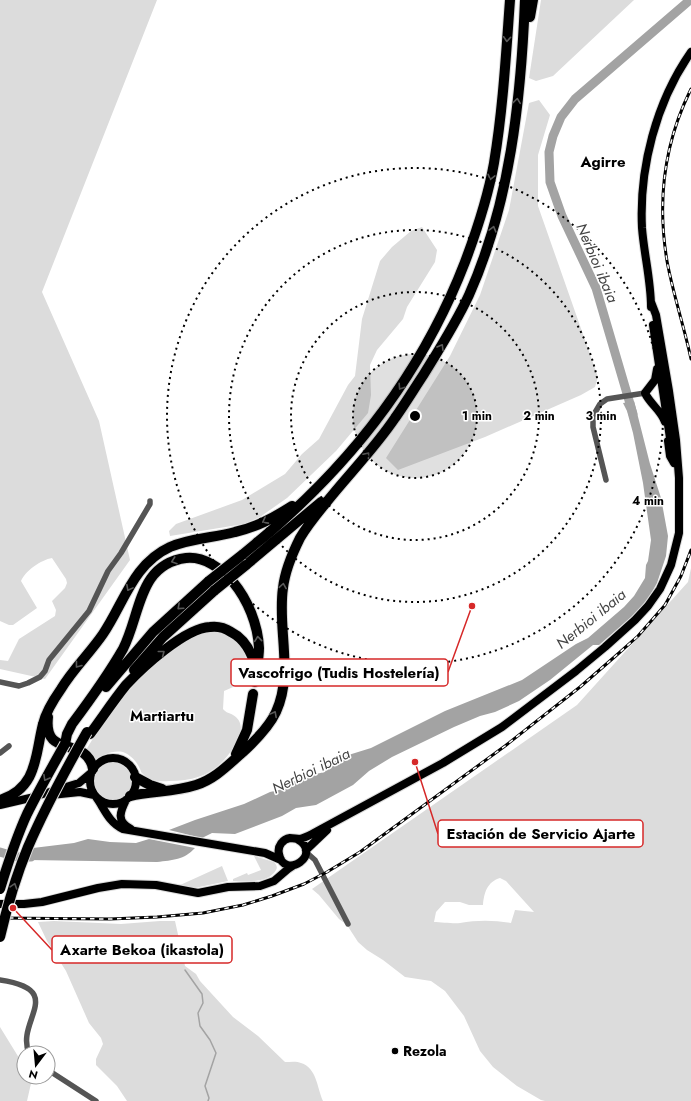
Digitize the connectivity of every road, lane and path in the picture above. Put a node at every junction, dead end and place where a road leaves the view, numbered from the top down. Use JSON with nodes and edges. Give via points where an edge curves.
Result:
{"nodes":[{"id":1,"x":510,"y":0,"type":"edge"},
{"id":2,"x":525,"y":0,"type":"edge"},
{"id":3,"x":533,"y":0,"type":"edge"},
{"id":4,"x":691,"y":52,"type":"edge"},
{"id":5,"x":523,"y":58,"type":"junction"},
{"id":6,"x":651,"y":302,"type":"junction"},
{"id":7,"x":653,"y":329,"type":"junction"},
{"id":8,"x":663,"y":352,"type":"junction"},
{"id":9,"x":648,"y":391,"type":"junction"},
{"id":10,"x":664,"y":392,"type":"junction"},
{"id":11,"x":651,"y":401,"type":"junction"},
{"id":12,"x":676,"y":440,"type":"junction"},
{"id":13,"x":674,"y":463,"type":"junction"},
{"id":14,"x":606,"y":480,"type":"dead end"},
{"id":15,"x":341,"y":484,"type":"junction"},
{"id":16,"x":678,"y":485,"type":"junction"},
{"id":17,"x":310,"y":494,"type":"junction"},
{"id":18,"x":150,"y":501,"type":"dead end"},
{"id":19,"x":0,"y":682,"type":"edge"},
{"id":20,"x":253,"y":694,"type":"dead end"},
{"id":21,"x":49,"y":709,"type":"junction"},
{"id":22,"x":75,"y":725,"type":"junction"},
{"id":23,"x":88,"y":733,"type":"junction"},
{"id":24,"x":9,"y":746,"type":"dead end"},
{"id":25,"x":0,"y":753,"type":"edge"},
{"id":26,"x":233,"y":761,"type":"junction"},
{"id":27,"x":92,"y":770,"type":"junction"},
{"id":28,"x":135,"y":777,"type":"junction"},
{"id":29,"x":166,"y":790,"type":"junction"},
{"id":30,"x":95,"y":796,"type":"junction"},
{"id":31,"x":30,"y":798,"type":"junction"},
{"id":32,"x":128,"y":798,"type":"junction"},
{"id":33,"x":0,"y":800,"type":"edge"},
{"id":34,"x":0,"y":805,"type":"edge"},
{"id":35,"x":345,"y":816,"type":"junction"},
{"id":36,"x":137,"y":832,"type":"junction"},
{"id":37,"x":297,"y":839,"type":"junction"},
{"id":38,"x":282,"y":842,"type":"junction"},
{"id":39,"x":250,"y":851,"type":"junction"},
{"id":40,"x":306,"y":851,"type":"junction"},
{"id":41,"x":282,"y":861,"type":"junction"},
{"id":42,"x":303,"y":861,"type":"junction"},
{"id":43,"x":294,"y":865,"type":"junction"},
{"id":44,"x":317,"y":865,"type":"junction"},
{"id":45,"x":282,"y":875,"type":"junction"},
{"id":46,"x":0,"y":889,"type":"edge"},
{"id":47,"x":0,"y":904,"type":"edge"},
{"id":48,"x":348,"y":924,"type":"dead end"},
{"id":49,"x":0,"y":937,"type":"edge"},
{"id":50,"x":0,"y":980,"type":"edge"},
{"id":51,"x":27,"y":1045,"type":"edge"},
{"id":52,"x":56,"y":1075,"type":"edge"},
{"id":53,"x":96,"y":1101,"type":"edge"}],
"edges":[{"from":1,"to":17,"type":"highway","one_way":true,"via":[[505,81],[494,164],[478,229],[456,285],[430,338],[396,394],[347,457]]},
{"from":2,"to":5,"type":"highway"},
{"from":3,"to":5,"type":"highway"},
{"from":4,"to":6,"type":"main road","via":[[675,77],[662,107],[646,167],[642,222]]},
{"from":15,"to":5,"type":"highway","one_way":true,"via":[[397,416],[454,325],[470,293],[491,235],[509,168]]},
{"from":6,"to":7,"type":"main road"},
{"from":6,"to":8,"type":"main road"},
{"from":7,"to":9,"type":"main road","via":[[656,376]]},
{"from":7,"to":10,"type":"main road"},
{"from":8,"to":10,"type":"main road"},
{"from":8,"to":12,"type":"main road"},
{"from":9,"to":10,"type":"main road","via":[[656,387]]},
{"from":9,"to":11,"type":"main road","via":[[648,398]]},
{"from":9,"to":14,"type":"street","via":[[607,399],[600,404],[593,416]]},
{"from":10,"to":11,"type":"main road","via":[[657,401]]},
{"from":10,"to":12,"type":"main road"},
{"from":10,"to":13,"type":"main road"},
{"from":11,"to":13,"type":"main road","via":[[662,414],[670,456]]},
{"from":12,"to":16,"type":"main road"},
{"from":13,"to":16,"type":"main road"},
{"from":15,"to":23,"type":"highway","bridge":true,"via":[[215,590],[158,643],[123,682]]},
{"from":26,"to":15,"type":"highway","one_way":true,"via":[[262,733],[276,712],[284,676],[282,589],[287,567],[304,531]]},
{"from":16,"to":35,"type":"main road","via":[[680,522],[674,556],[660,589],[635,620],[576,671],[502,727]]},
{"from":17,"to":21,"type":"highway","one_way":true,"via":[[261,524],[182,543],[148,562],[132,581],[102,635],[62,686]]},
{"from":17,"to":22,"type":"highway","one_way":true,"bridge":true,"via":[[282,522],[209,581],[153,632]]},
{"from":18,"to":19,"type":"street","via":[[122,552],[108,571],[89,611],[49,660],[45,671],[40,677],[19,686]]},
{"from":20,"to":26,"type":"highway","via":[[247,730]]},
{"from":21,"to":27,"type":"highway","via":[[50,736],[61,745],[77,749],[88,756]]},
{"from":21,"to":33,"type":"highway","via":[[43,722],[29,778],[19,790]]},
{"from":23,"to":22,"type":"highway","one_way":true,"via":[[141,670],[194,631],[216,627],[226,629],[239,638],[246,645],[256,668],[255,679],[259,650],[257,632],[247,605],[228,575],[201,559],[175,560],[162,566],[148,582],[123,648]]},
{"from":22,"to":46,"type":"highway","one_way":true,"bridge":true,"via":[[27,814]]},
{"from":49,"to":23,"type":"highway","one_way":true,"bridge":true,"via":[[28,847],[68,765],[75,759]]},
{"from":24,"to":25,"type":"street"},
{"from":26,"to":29,"type":"highway","via":[[219,774],[199,784]]},
{"from":27,"to":28,"type":"main road","via":[[100,762],[111,758],[127,763]]},
{"from":27,"to":30,"type":"main road","via":[[90,783]]},
{"from":27,"to":31,"type":"main road","via":[[79,783]]},
{"from":28,"to":29,"type":"highway"},
{"from":28,"to":32,"type":"main road","via":[[135,787]]},
{"from":29,"to":32,"type":"highway"},
{"from":30,"to":31,"type":"main road","via":[[86,792],[76,792]]},
{"from":30,"to":32,"type":"main road","via":[[110,804]]},
{"from":30,"to":36,"type":"main road","via":[[116,826]]},
{"from":31,"to":34,"type":"main road"},
{"from":32,"to":36,"type":"main road","via":[[121,810],[120,818],[126,826]]},
{"from":35,"to":37,"type":"main road"},
{"from":35,"to":40,"type":"main road"},
{"from":36,"to":39,"type":"main road"},
{"from":37,"to":38,"type":"main road","via":[[289,838]]},
{"from":37,"to":40,"type":"main road","via":[[304,844]]},
{"from":38,"to":39,"type":"main road","via":[[266,850]]},
{"from":38,"to":41,"type":"main road","via":[[278,851]]},
{"from":39,"to":41,"type":"main road","via":[[265,853]]},
{"from":40,"to":42,"type":"main road"},
{"from":40,"to":44,"type":"street"},
{"from":41,"to":43,"type":"main road"},
{"from":41,"to":45,"type":"main road"},
{"from":42,"to":43,"type":"main road"},
{"from":42,"to":44,"type":"street","via":[[313,861]]},
{"from":43,"to":45,"type":"main road"},
{"from":44,"to":48,"type":"street"},
{"from":45,"to":47,"type":"main road","via":[[260,886],[228,887],[198,893],[156,885],[111,885],[28,904]]},
{"from":50,"to":51,"type":"street","via":[[28,988],[35,1001],[35,1011],[26,1034]]},
{"from":52,"to":53,"type":"street"}]}
